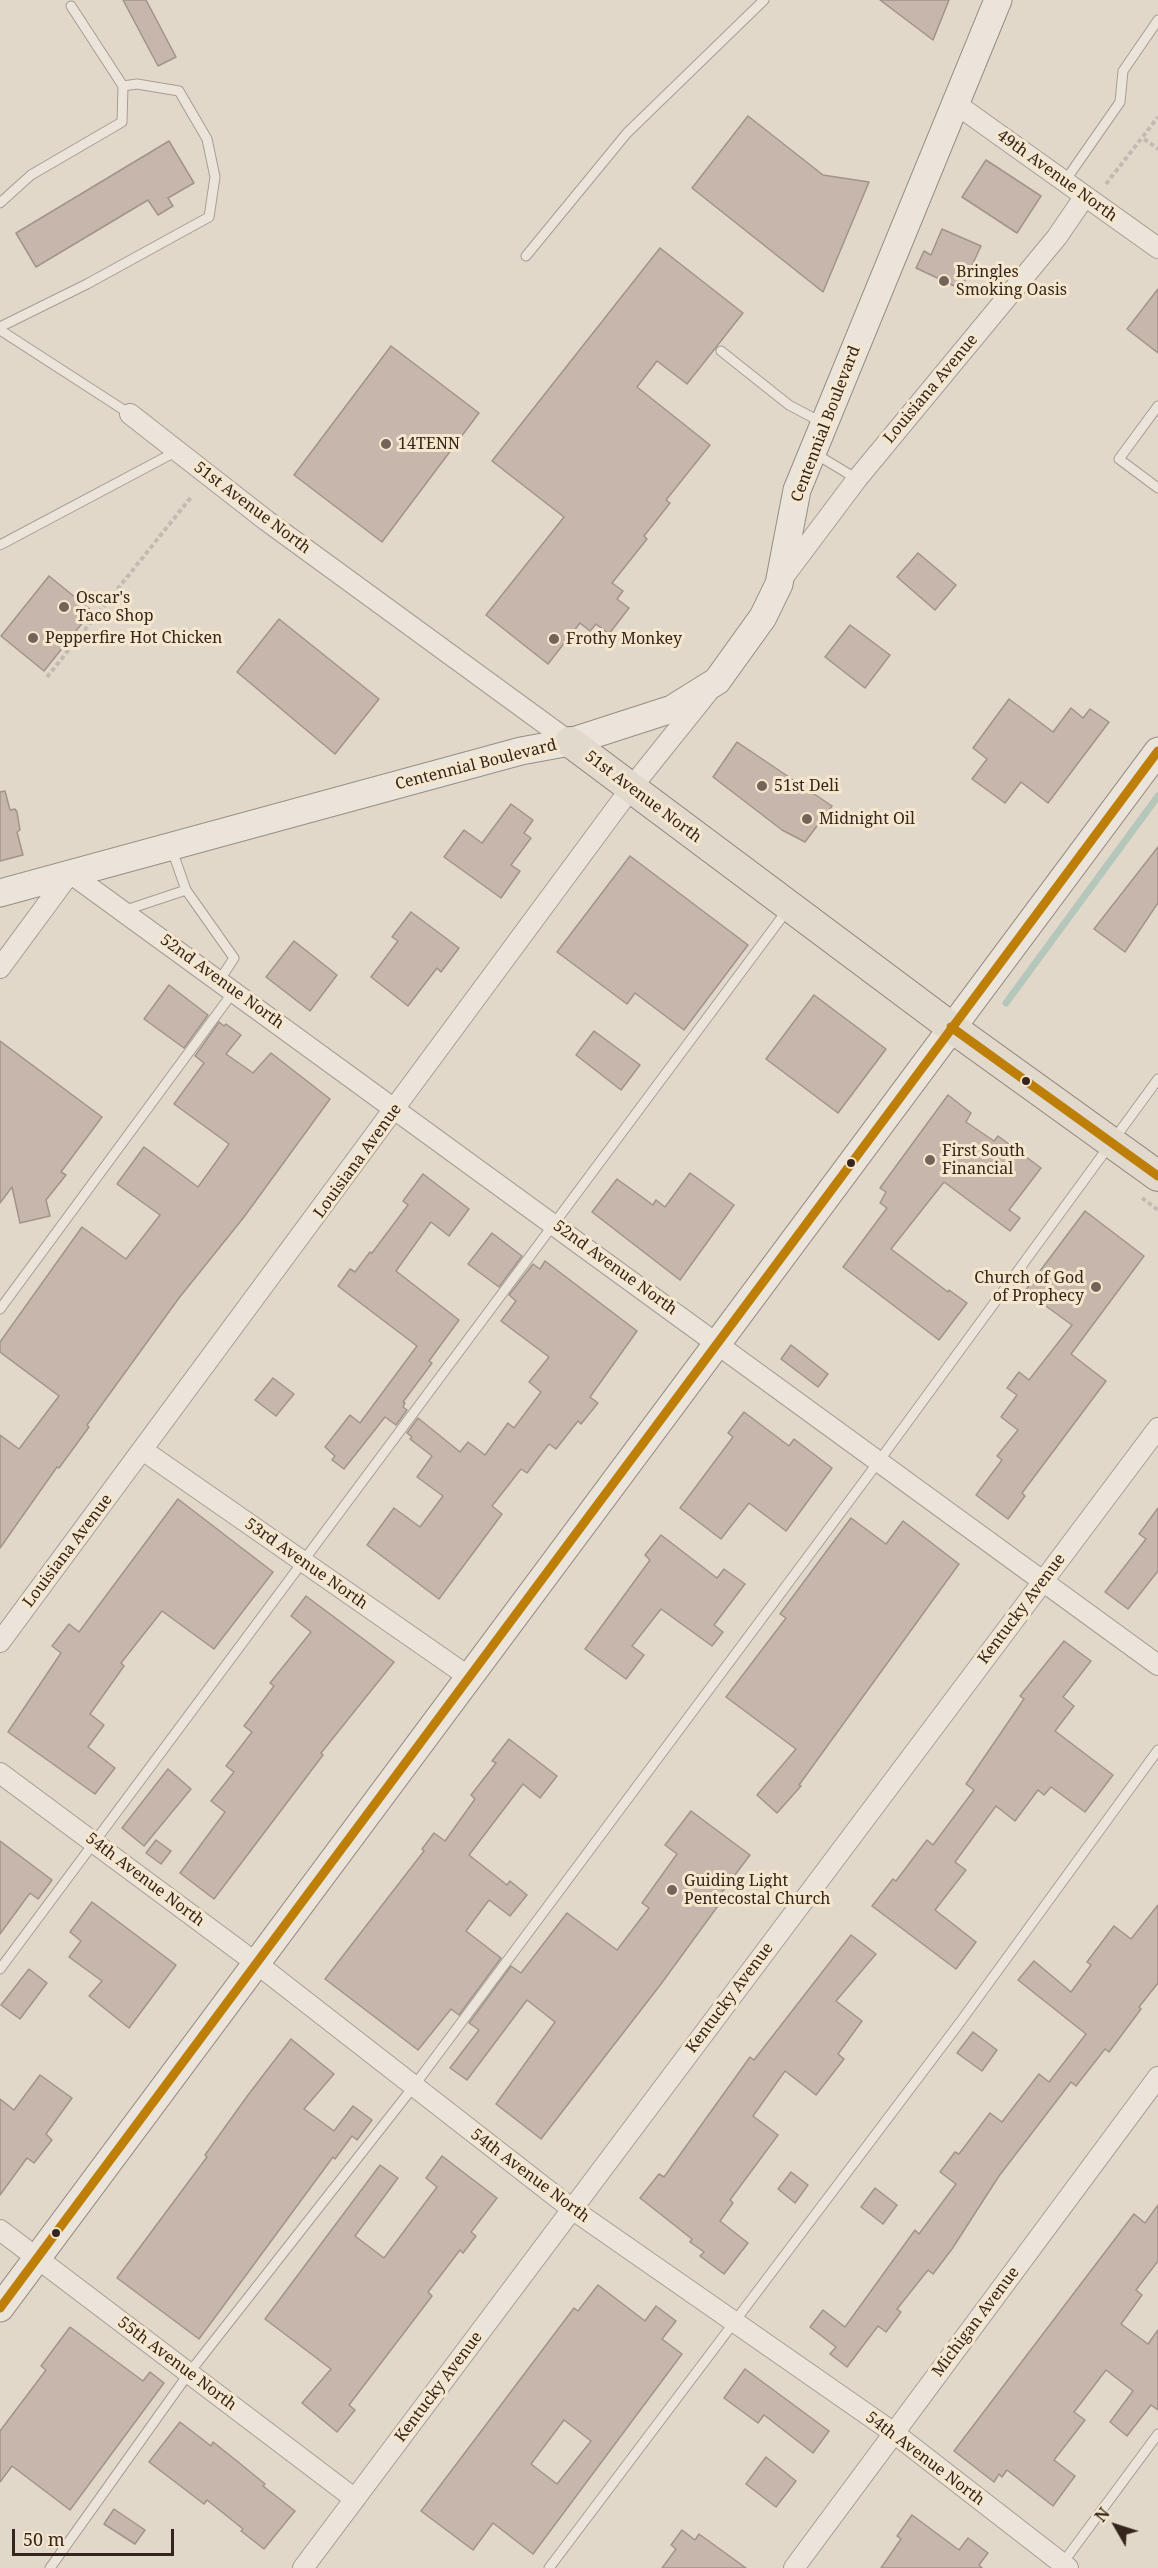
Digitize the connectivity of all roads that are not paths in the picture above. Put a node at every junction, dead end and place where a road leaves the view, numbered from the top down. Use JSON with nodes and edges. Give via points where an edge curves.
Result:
{"nodes":[{"id":1,"x":764,"y":0,"type":"edge"},
{"id":2,"x":998,"y":0,"type":"edge"},
{"id":3,"x":71,"y":6,"type":"dead end"},
{"id":4,"x":1158,"y":20,"type":"edge"},
{"id":5,"x":123,"y":86,"type":"junction"},
{"id":6,"x":956,"y":104,"type":"junction"},
{"id":7,"x":1065,"y":181,"type":"junction"},
{"id":8,"x":1085,"y":196,"type":"junction"},
{"id":9,"x":0,"y":203,"type":"edge"},
{"id":10,"x":1158,"y":248,"type":"edge"},
{"id":11,"x":526,"y":256,"type":"dead end"},
{"id":12,"x":0,"y":328,"type":"edge"},
{"id":13,"x":721,"y":351,"type":"dead end"},
{"id":14,"x":1158,"y":406,"type":"edge"},
{"id":15,"x":130,"y":414,"type":"joint"},
{"id":16,"x":824,"y":424,"type":"junction"},
{"id":17,"x":177,"y":451,"type":"junction"},
{"id":18,"x":812,"y":452,"type":"junction"},
{"id":19,"x":857,"y":479,"type":"junction"},
{"id":20,"x":1158,"y":488,"type":"edge"},
{"id":21,"x":0,"y":545,"type":"edge"},
{"id":22,"x":778,"y":584,"type":"junction"},
{"id":23,"x":717,"y":681,"type":"junction"},
{"id":24,"x":570,"y":742,"type":"junction"},
{"id":25,"x":1158,"y":752,"type":"edge"},
{"id":26,"x":631,"y":788,"type":"junction"},
{"id":27,"x":171,"y":849,"type":"junction"},
{"id":28,"x":70,"y":873,"type":"junction"},
{"id":29,"x":186,"y":890,"type":"junction"},
{"id":30,"x":0,"y":893,"type":"edge"},
{"id":31,"x":790,"y":907,"type":"junction"},
{"id":32,"x":123,"y":911,"type":"junction"},
{"id":33,"x":0,"y":968,"type":"edge"},
{"id":34,"x":227,"y":986,"type":"junction"},
{"id":35,"x":951,"y":1027,"type":"junction"},
{"id":36,"x":1158,"y":1079,"type":"edge"},
{"id":37,"x":396,"y":1109,"type":"junction"},
{"id":38,"x":1112,"y":1141,"type":"junction"},
{"id":39,"x":1158,"y":1176,"type":"edge"},
{"id":40,"x":554,"y":1224,"type":"junction"},
{"id":41,"x":0,"y":1309,"type":"edge"},
{"id":42,"x":716,"y":1343,"type":"junction"},
{"id":43,"x":1158,"y":1428,"type":"edge"},
{"id":44,"x":144,"y":1451,"type":"junction"},
{"id":45,"x":879,"y":1461,"type":"junction"},
{"id":46,"x":303,"y":1561,"type":"junction"},
{"id":47,"x":1043,"y":1581,"type":"junction"},
{"id":48,"x":0,"y":1642,"type":"edge"},
{"id":49,"x":1158,"y":1665,"type":"edge"},
{"id":50,"x":468,"y":1677,"type":"junction"},
{"id":51,"x":1158,"y":1750,"type":"edge"},
{"id":52,"x":0,"y":1773,"type":"edge"},
{"id":53,"x":94,"y":1842,"type":"junction"},
{"id":54,"x":256,"y":1963,"type":"junction"},
{"id":55,"x":0,"y":1969,"type":"edge"},
{"id":56,"x":1158,"y":2077,"type":"edge"},
{"id":57,"x":414,"y":2086,"type":"junction"},
{"id":58,"x":572,"y":2209,"type":"junction"},
{"id":59,"x":0,"y":2230,"type":"edge"},
{"id":60,"x":37,"y":2258,"type":"junction"},
{"id":61,"x":0,"y":2308,"type":"edge"},
{"id":62,"x":733,"y":2321,"type":"junction"},
{"id":63,"x":189,"y":2373,"type":"junction"},
{"id":64,"x":894,"y":2433,"type":"junction"},
{"id":65,"x":1158,"y":2434,"type":"edge"},
{"id":66,"x":355,"y":2499,"type":"junction"},
{"id":67,"x":1063,"y":2566,"type":"edge"},
{"id":68,"x":50,"y":2568,"type":"edge"},
{"id":69,"x":303,"y":2568,"type":"edge"},
{"id":70,"x":549,"y":2568,"type":"edge"},
{"id":71,"x":794,"y":2568,"type":"edge"}],
"edges":[{"from":1,"to":11,"type":"lane","via":[[627,134]]},
{"from":2,"to":6,"type":"street","name":"Centennial Boulevard"},
{"from":3,"to":5,"type":"lane"},
{"from":4,"to":7,"type":"lane","via":[[1123,71],[1120,102]]},
{"from":5,"to":9,"type":"lane","via":[[122,122],[31,175]]},
{"from":5,"to":12,"type":"lane","via":[[137,84],[179,91],[207,139],[215,177],[210,217]]},
{"from":6,"to":7,"type":"street","name":"49th Avenue North"},
{"from":6,"to":16,"type":"street","name":"Centennial Boulevard"},
{"from":7,"to":8,"type":"street","name":"49th Avenue North"},
{"from":8,"to":10,"type":"street","name":"49th Avenue North"},
{"from":8,"to":19,"type":"street","name":"Louisiana Avenue","via":[[1057,237]]},
{"from":12,"to":15,"type":"lane"},
{"from":13,"to":16,"type":"lane","via":[[789,405]]},
{"from":14,"to":20,"type":"lane","via":[[1119,459]]},
{"from":15,"to":17,"type":"street","name":"51st Avenue North"},
{"from":16,"to":18,"type":"street","name":"Centennial Boulevard"},
{"from":17,"to":21,"type":"lane"},
{"from":17,"to":24,"type":"street","name":"51st Avenue North"},
{"from":18,"to":19,"type":"lane"},
{"from":18,"to":22,"type":"street","name":"Centennial Boulevard","via":[[797,490]]},
{"from":19,"to":22,"type":"street","name":"Louisiana Avenue"},
{"from":22,"to":23,"type":"street","name":"Centennial Boulevard","via":[[763,617]]},
{"from":23,"to":24,"type":"street","name":"Centennial Boulevard","via":[[672,709]]},
{"from":23,"to":26,"type":"street","name":"Louisiana Avenue"},
{"from":24,"to":26,"type":"main road","name":"51st Avenue North"},
{"from":24,"to":27,"type":"street","name":"Centennial Boulevard","via":[[521,751]]},
{"from":25,"to":35,"type":"street"},
{"from":26,"to":31,"type":"main road","name":"51st Avenue North"},
{"from":26,"to":37,"type":"street","name":"Louisiana Avenue"},
{"from":27,"to":28,"type":"street","name":"Centennial Boulevard"},
{"from":27,"to":29,"type":"lane"},
{"from":28,"to":30,"type":"street","name":"Centennial Boulevard"},
{"from":28,"to":32,"type":"street","name":"52nd Avenue North"},
{"from":28,"to":33,"type":"street"},
{"from":29,"to":32,"type":"lane"},
{"from":29,"to":34,"type":"lane","via":[[234,958]]},
{"from":31,"to":35,"type":"main road","name":"51st Avenue North"},
{"from":31,"to":40,"type":"lane"},
{"from":32,"to":34,"type":"street","name":"52nd Avenue North"},
{"from":34,"to":37,"type":"street","name":"52nd Avenue North"},
{"from":34,"to":41,"type":"lane"},
{"from":35,"to":38,"type":"main road","name":"51st Avenue North"},
{"from":35,"to":42,"type":"street"},
{"from":36,"to":38,"type":"lane"},
{"from":37,"to":40,"type":"street","name":"52nd Avenue North"},
{"from":37,"to":44,"type":"street","name":"Louisiana Avenue"},
{"from":38,"to":39,"type":"main road","name":"51st Avenue North"},
{"from":38,"to":45,"type":"lane"},
{"from":40,"to":42,"type":"street","name":"52nd Avenue North"},
{"from":40,"to":46,"type":"lane"},
{"from":42,"to":45,"type":"street","name":"52nd Avenue North"},
{"from":42,"to":50,"type":"street"},
{"from":43,"to":47,"type":"street","name":"Kentucky Avenue"},
{"from":44,"to":46,"type":"street","name":"53rd Avenue North"},
{"from":44,"to":48,"type":"street","name":"Louisiana Avenue"},
{"from":45,"to":47,"type":"street","name":"52nd Avenue North"},
{"from":45,"to":57,"type":"lane"},
{"from":46,"to":50,"type":"street","name":"53rd Avenue North"},
{"from":46,"to":53,"type":"lane"},
{"from":47,"to":49,"type":"street","name":"52nd Avenue North"},
{"from":47,"to":58,"type":"street","name":"Kentucky Avenue"},
{"from":50,"to":54,"type":"street"},
{"from":51,"to":62,"type":"lane","via":[[961,2021]]},
{"from":52,"to":53,"type":"street","name":"54th Avenue North"},
{"from":53,"to":54,"type":"street","name":"54th Avenue North"},
{"from":53,"to":55,"type":"lane"},
{"from":54,"to":57,"type":"street","name":"54th Avenue North"},
{"from":54,"to":60,"type":"street"},
{"from":56,"to":64,"type":"street","name":"Michigan Avenue"},
{"from":57,"to":58,"type":"street","name":"54th Avenue North"},
{"from":57,"to":63,"type":"lane"},
{"from":58,"to":62,"type":"street","name":"54th Avenue North"},
{"from":58,"to":66,"type":"street","name":"Kentucky Avenue"},
{"from":59,"to":60,"type":"street","name":"55th Avenue North"},
{"from":60,"to":61,"type":"street"},
{"from":60,"to":63,"type":"street","name":"55th Avenue North"},
{"from":62,"to":64,"type":"street","name":"54th Avenue North"},
{"from":62,"to":70,"type":"lane"},
{"from":63,"to":66,"type":"street","name":"55th Avenue North"},
{"from":63,"to":68,"type":"lane"},
{"from":64,"to":67,"type":"street","name":"54th Avenue North"},
{"from":64,"to":71,"type":"street","name":"Michigan Avenue"},
{"from":65,"to":67,"type":"lane"},
{"from":66,"to":69,"type":"street","name":"Kentucky Avenue"}]}
